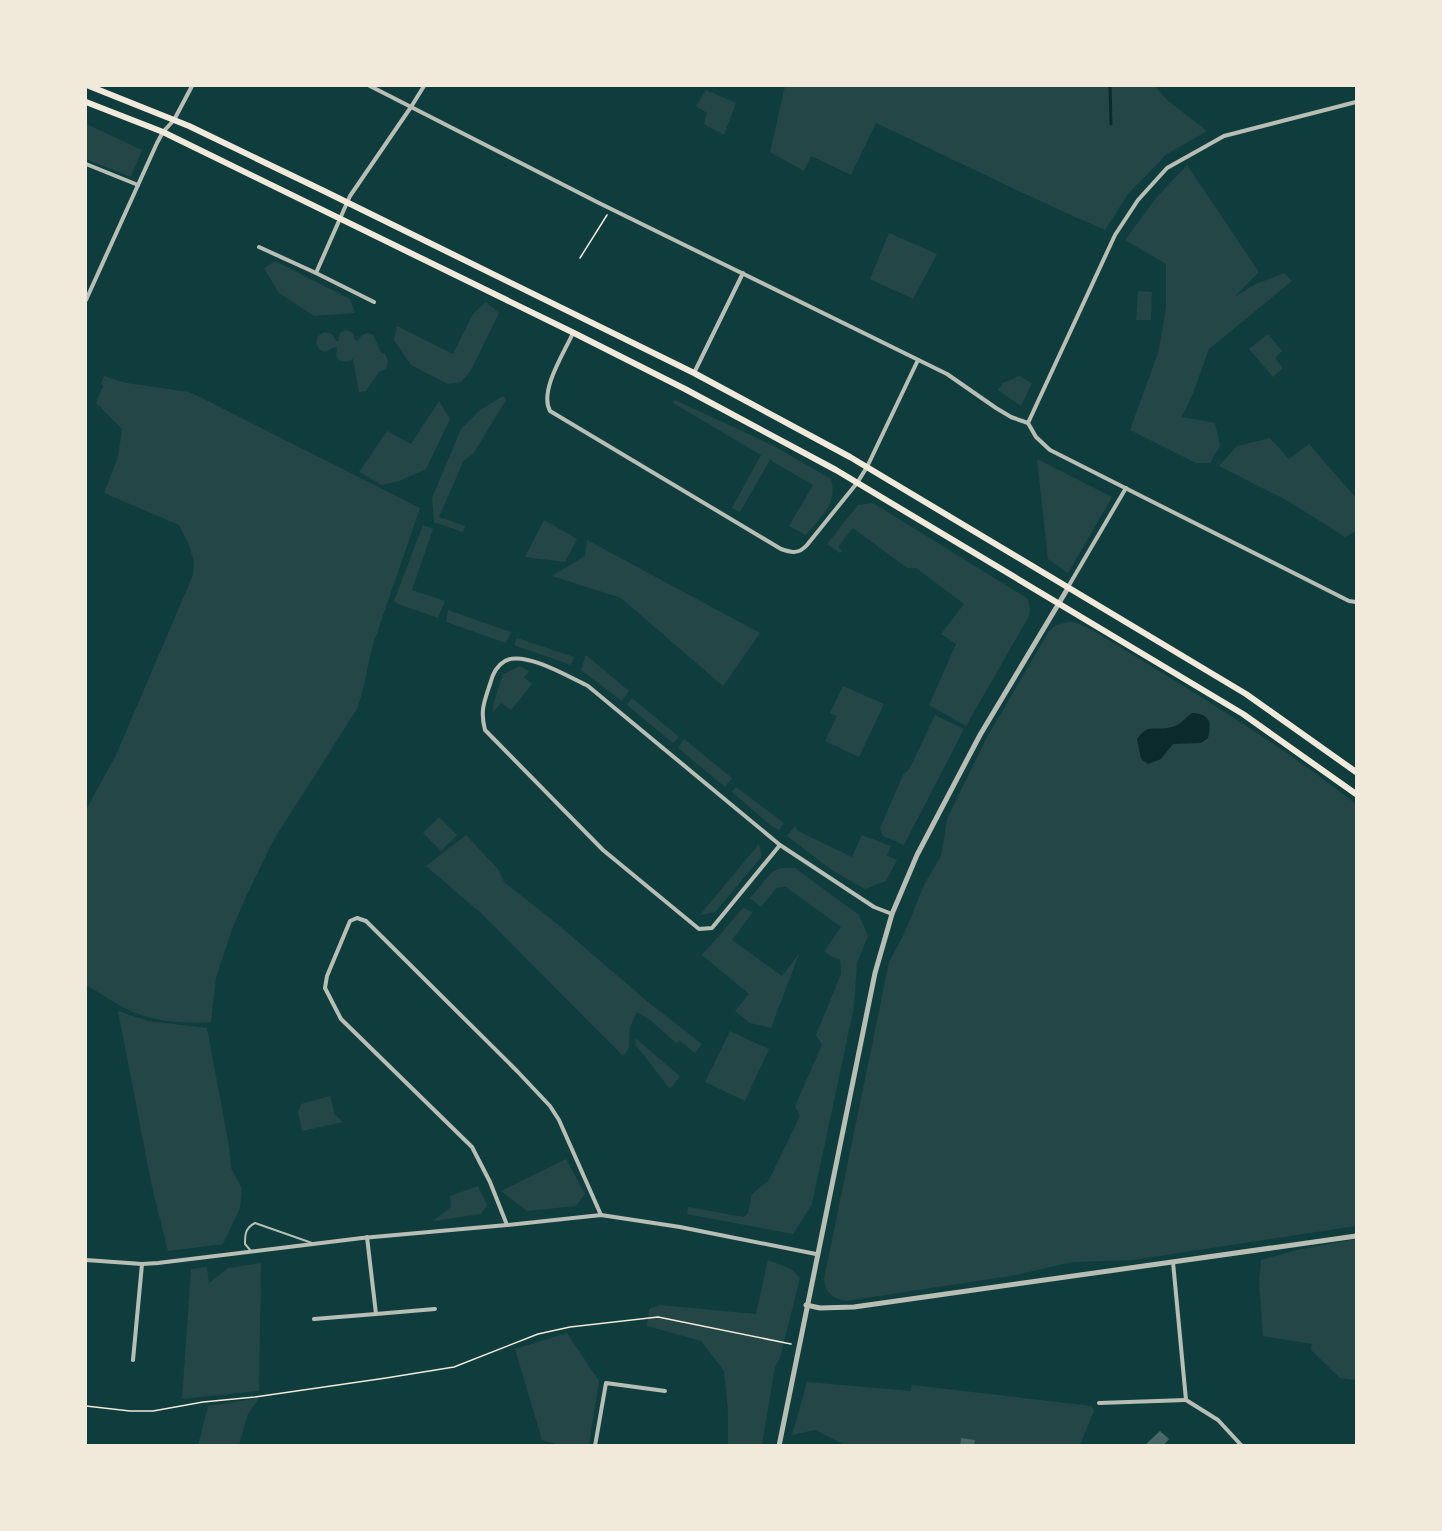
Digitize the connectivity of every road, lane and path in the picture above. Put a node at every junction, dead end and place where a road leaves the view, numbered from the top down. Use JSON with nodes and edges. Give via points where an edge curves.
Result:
{"nodes":[{"id":1,"x":89,"y":86,"type":"edge"},
{"id":2,"x":192,"y":86,"type":"edge"},
{"id":3,"x":370,"y":86,"type":"edge"},
{"id":4,"x":424,"y":86,"type":"edge"},
{"id":5,"x":86,"y":102,"type":"edge"},
{"id":6,"x":1356,"y":102,"type":"edge"},
{"id":7,"x":411,"y":107,"type":"junction"},
{"id":8,"x":174,"y":120,"type":"junction"},
{"id":9,"x":163,"y":132,"type":"junction"},
{"id":10,"x":86,"y":164,"type":"edge"},
{"id":11,"x":138,"y":185,"type":"junction"},
{"id":12,"x":347,"y":203,"type":"junction"},
{"id":13,"x":608,"y":214,"type":"dead end"},
{"id":14,"x":340,"y":219,"type":"junction"},
{"id":15,"x":259,"y":247,"type":"dead end"},
{"id":16,"x":580,"y":258,"type":"dead end"},
{"id":17,"x":316,"y":273,"type":"junction"},
{"id":18,"x":743,"y":273,"type":"junction"},
{"id":19,"x":86,"y":300,"type":"edge"},
{"id":20,"x":374,"y":302,"type":"dead end"},
{"id":21,"x":574,"y":333,"type":"junction"},
{"id":22,"x":918,"y":360,"type":"junction"},
{"id":23,"x":694,"y":373,"type":"junction"},
{"id":24,"x":1028,"y":423,"type":"junction"},
{"id":25,"x":867,"y":467,"type":"junction"},
{"id":26,"x":858,"y":483,"type":"junction"},
{"id":27,"x":1126,"y":488,"type":"junction"},
{"id":28,"x":1068,"y":588,"type":"junction"},
{"id":29,"x":1356,"y":602,"type":"edge"},
{"id":30,"x":1059,"y":603,"type":"junction"},
{"id":31,"x":1356,"y":772,"type":"edge"},
{"id":32,"x":1356,"y":794,"type":"edge"},
{"id":33,"x":780,"y":845,"type":"junction"},
{"id":34,"x":892,"y":914,"type":"junction"},
{"id":35,"x":602,"y":1215,"type":"junction"},
{"id":36,"x":507,"y":1225,"type":"junction"},
{"id":37,"x":1356,"y":1236,"type":"edge"},
{"id":38,"x":367,"y":1237,"type":"junction"},
{"id":39,"x":312,"y":1243,"type":"junction"},
{"id":40,"x":251,"y":1251,"type":"junction"},
{"id":41,"x":816,"y":1254,"type":"junction"},
{"id":42,"x":86,"y":1260,"type":"edge"},
{"id":43,"x":1173,"y":1263,"type":"junction"},
{"id":44,"x":142,"y":1264,"type":"junction"},
{"id":45,"x":806,"y":1305,"type":"junction"},
{"id":46,"x":435,"y":1308,"type":"dead end"},
{"id":47,"x":376,"y":1314,"type":"junction"},
{"id":48,"x":314,"y":1319,"type":"dead end"},
{"id":49,"x":799,"y":1345,"type":"junction"},
{"id":50,"x":133,"y":1360,"type":"dead end"},
{"id":51,"x":665,"y":1391,"type":"dead end"},
{"id":52,"x":1186,"y":1400,"type":"junction"},
{"id":53,"x":1100,"y":1403,"type":"dead end"},
{"id":54,"x":86,"y":1406,"type":"edge"},
{"id":55,"x":596,"y":1446,"type":"edge"},
{"id":56,"x":779,"y":1446,"type":"edge"},
{"id":57,"x":1242,"y":1446,"type":"edge"}],
"edges":[{"from":1,"to":8,"type":"main road"},
{"from":2,"to":8,"type":"street"},
{"from":3,"to":7,"type":"street"},
{"from":4,"to":7,"type":"street"},
{"from":5,"to":9,"type":"main road"},
{"from":6,"to":24,"type":"street","via":[[1224,136],[1167,168],[1138,200],[1115,235]]},
{"from":7,"to":12,"type":"street"},
{"from":7,"to":18,"type":"street"},
{"from":8,"to":9,"type":"street"},
{"from":8,"to":12,"type":"main road"},
{"from":9,"to":11,"type":"street"},
{"from":9,"to":14,"type":"main road"},
{"from":10,"to":11,"type":"street"},
{"from":11,"to":19,"type":"street"},
{"from":12,"to":14,"type":"street"},
{"from":12,"to":23,"type":"main road"},
{"from":13,"to":16,"type":"path"},
{"from":14,"to":17,"type":"street"},
{"from":14,"to":21,"type":"main road"},
{"from":15,"to":17,"type":"street"},
{"from":17,"to":20,"type":"street"},
{"from":18,"to":22,"type":"street"},
{"from":18,"to":23,"type":"street"},
{"from":21,"to":26,"type":"main road"},
{"from":21,"to":26,"type":"street","via":[[547,390],[550,411],[781,549],[802,551]]},
{"from":22,"to":24,"type":"street","via":[[956,379],[1004,413]]},
{"from":22,"to":25,"type":"street"},
{"from":23,"to":25,"type":"main road"},
{"from":24,"to":27,"type":"street","via":[[1050,450]]},
{"from":25,"to":26,"type":"street"},
{"from":25,"to":28,"type":"main road"},
{"from":26,"to":30,"type":"main road"},
{"from":27,"to":28,"type":"street"},
{"from":27,"to":29,"type":"street"},
{"from":28,"to":30,"type":"street"},
{"from":28,"to":31,"type":"main road","via":[[1246,694]]},
{"from":30,"to":32,"type":"main road","via":[[1245,716]]},
{"from":30,"to":34,"type":"street","via":[[980,735],[917,855]]},
{"from":33,"to":33,"type":"street","via":[[588,686],[524,658],[505,660],[494,672],[481,714],[485,730],[603,850],[699,929],[712,928]]},
{"from":33,"to":34,"type":"street","via":[[874,908]]},
{"from":34,"to":41,"type":"street","via":[[875,973]]},
{"from":35,"to":36,"type":"street"},
{"from":35,"to":36,"type":"street","via":[[550,1106],[366,921],[350,921],[325,988],[341,1019],[472,1147]]},
{"from":35,"to":41,"type":"street"},
{"from":36,"to":38,"type":"street"},
{"from":37,"to":43,"type":"street"},
{"from":38,"to":39,"type":"street"},
{"from":38,"to":47,"type":"street"},
{"from":39,"to":40,"type":"street"},
{"from":39,"to":40,"type":"lane","via":[[255,1223],[245,1236]]},
{"from":40,"to":44,"type":"street"},
{"from":41,"to":45,"type":"street"},
{"from":42,"to":44,"type":"street"},
{"from":43,"to":45,"type":"street","via":[[854,1307]]},
{"from":43,"to":52,"type":"street"},
{"from":44,"to":50,"type":"street"},
{"from":45,"to":49,"type":"street"},
{"from":46,"to":47,"type":"street"},
{"from":47,"to":48,"type":"street"},
{"from":49,"to":54,"type":"path","via":[[658,1317],[640,1318],[538,1334],[454,1367],[386,1378],[153,1411]]},
{"from":49,"to":56,"type":"street"},
{"from":51,"to":55,"type":"street","via":[[606,1383]]},
{"from":52,"to":53,"type":"street"},
{"from":52,"to":57,"type":"street","via":[[1218,1420]]}]}
